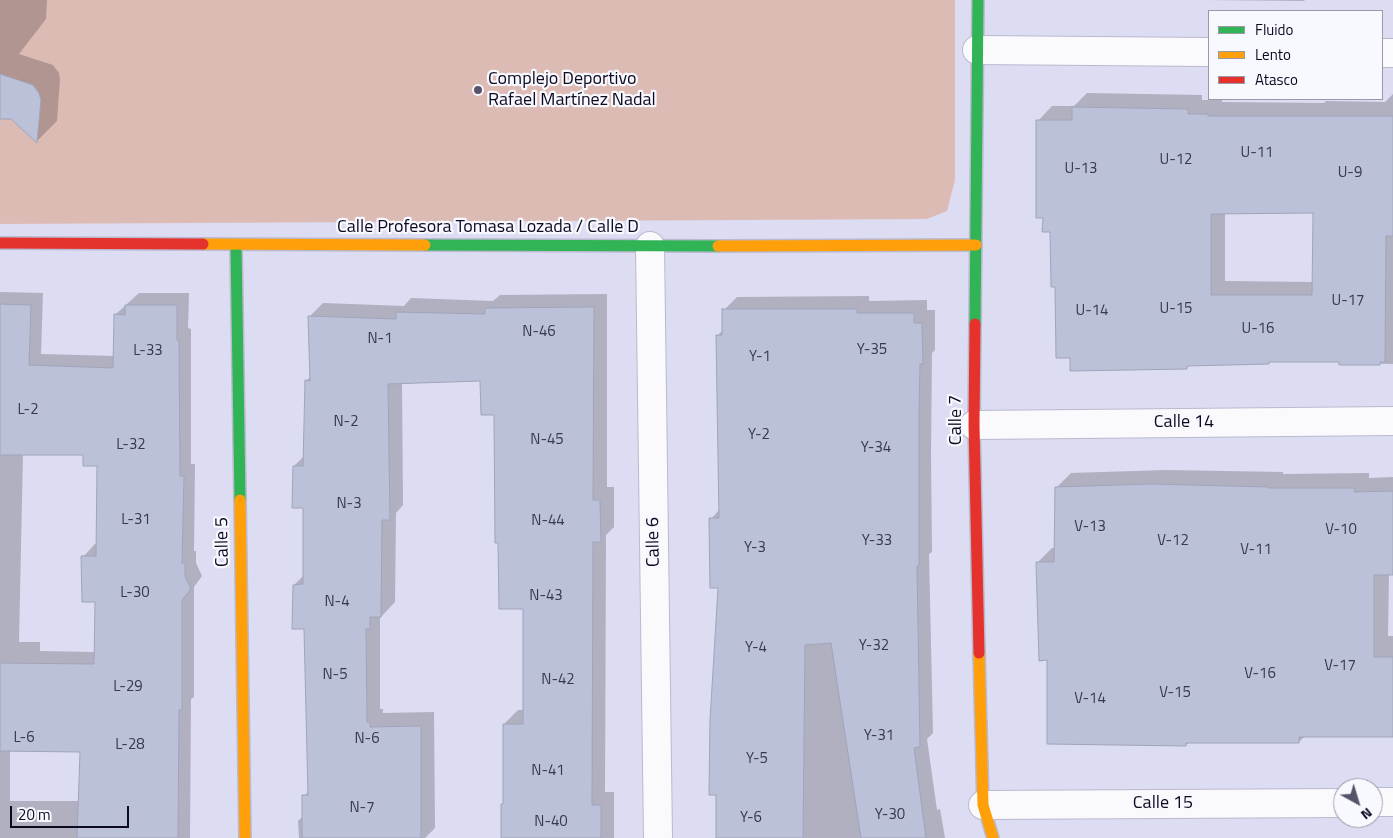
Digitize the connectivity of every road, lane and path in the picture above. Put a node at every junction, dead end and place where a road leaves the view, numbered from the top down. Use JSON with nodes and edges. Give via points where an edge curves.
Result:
{"nodes":[{"id":1,"x":978,"y":0,"type":"edge"},
{"id":2,"x":977,"y":50,"type":"junction"},
{"id":3,"x":1208,"y":52,"type":"edge"},
{"id":4,"x":0,"y":243,"type":"edge"},
{"id":5,"x":236,"y":244,"type":"junction"},
{"id":6,"x":976,"y":245,"type":"junction"},
{"id":7,"x":650,"y":246,"type":"junction"},
{"id":8,"x":1393,"y":421,"type":"edge"},
{"id":9,"x":974,"y":425,"type":"junction"},
{"id":10,"x":1333,"y":803,"type":"edge"},
{"id":11,"x":983,"y":805,"type":"junction"},
{"id":12,"x":245,"y":838,"type":"edge"},
{"id":13,"x":658,"y":838,"type":"edge"},
{"id":14,"x":993,"y":838,"type":"edge"}],
"edges":[{"from":1,"to":2,"type":"street","name":"Calle 7"},
{"from":2,"to":3,"type":"street"},
{"from":2,"to":6,"type":"street","name":"Calle 7"},
{"from":4,"to":5,"type":"street","name":"Calle Profesora Tomasa Lozada / Calle D"},
{"from":5,"to":7,"type":"street","name":"Calle Profesora Tomasa Lozada / Calle D"},
{"from":5,"to":12,"type":"street","name":"Calle 5"},
{"from":6,"to":7,"type":"street","name":"Calle Profesora Tomasa Lozada / Calle D"},
{"from":6,"to":9,"type":"street","name":"Calle 7"},
{"from":7,"to":13,"type":"street","name":"Calle 6"},
{"from":8,"to":9,"type":"street","name":"Calle 14"},
{"from":9,"to":11,"type":"street","name":"Calle 7"},
{"from":10,"to":11,"type":"street","name":"Calle 15"},
{"from":11,"to":14,"type":"street","name":"Calle 7"}]}
